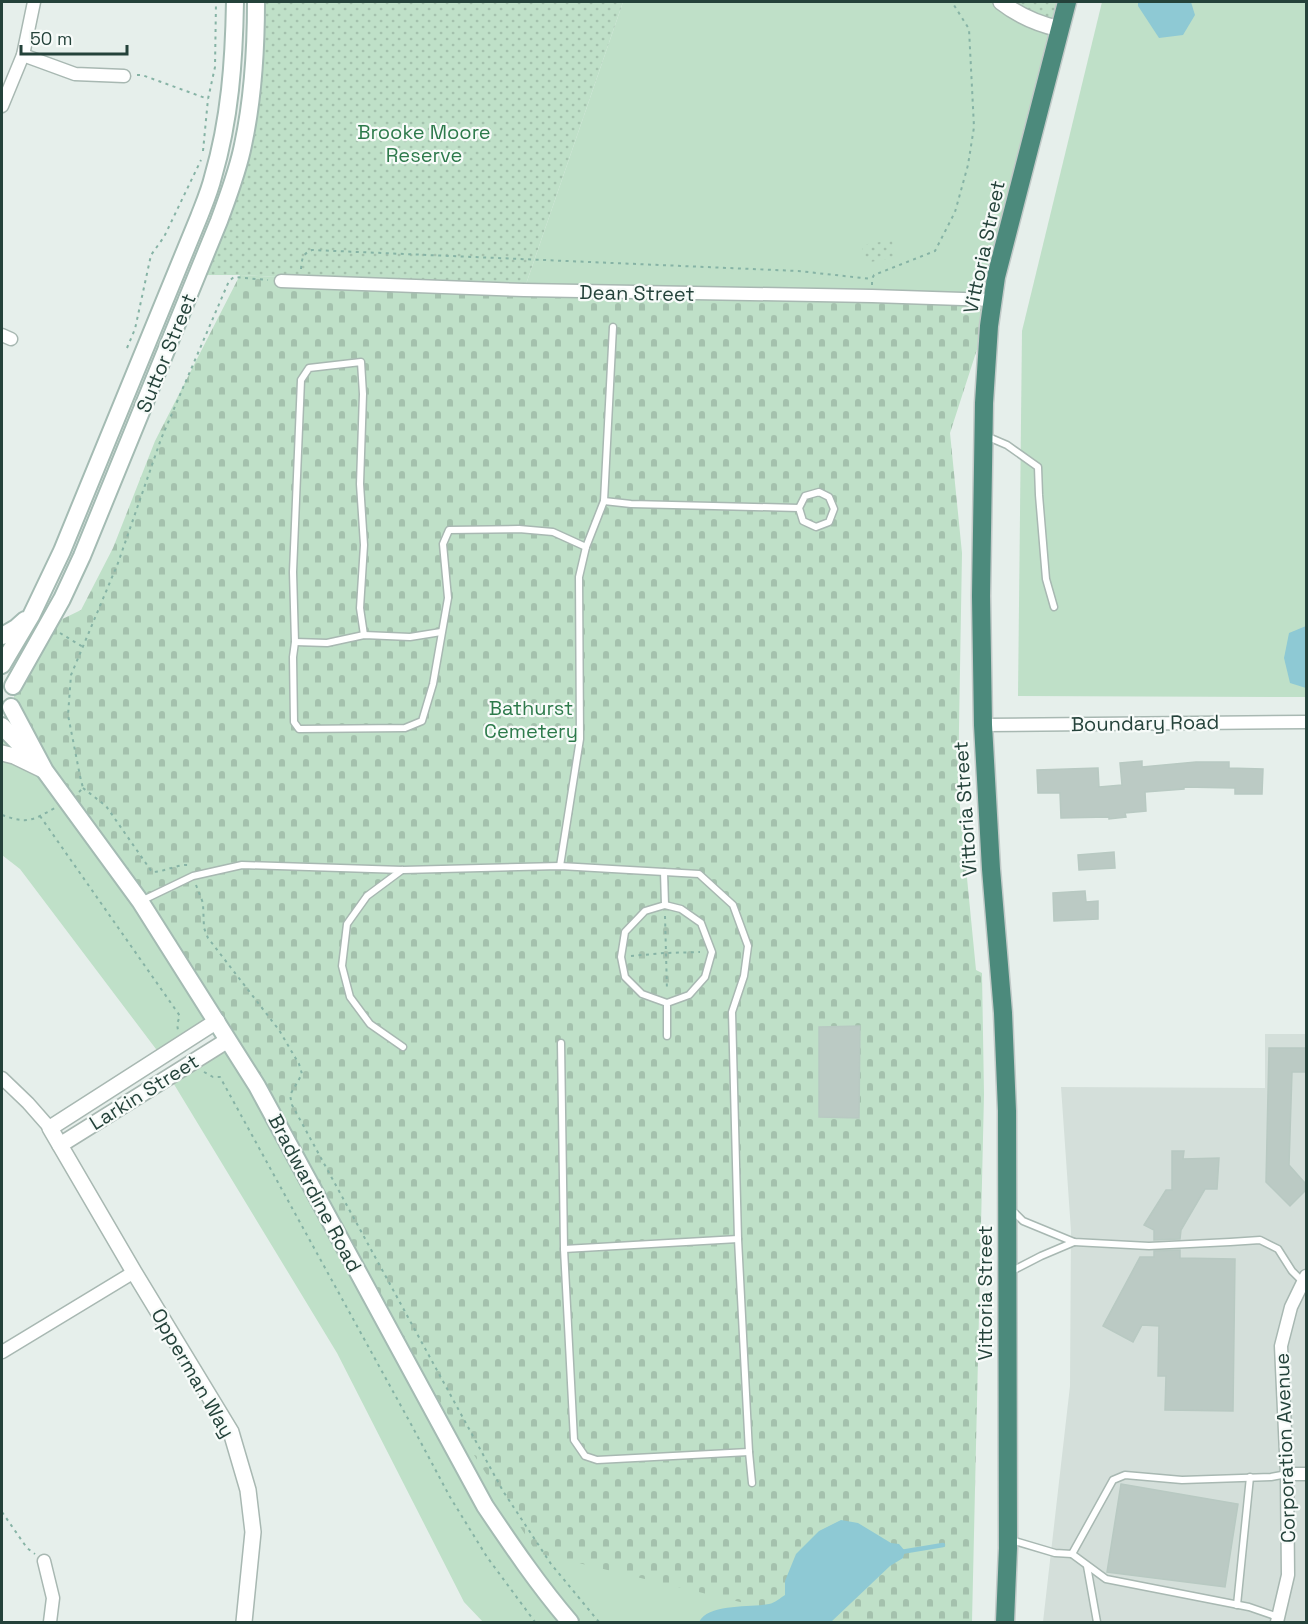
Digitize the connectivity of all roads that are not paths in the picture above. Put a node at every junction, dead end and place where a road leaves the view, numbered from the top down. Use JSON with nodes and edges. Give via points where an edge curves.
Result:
{"nodes":[{"id":1,"x":34,"y":2,"type":"edge"},
{"id":2,"x":235,"y":2,"type":"edge"},
{"id":3,"x":256,"y":2,"type":"edge"},
{"id":4,"x":1000,"y":2,"type":"edge"},
{"id":5,"x":1067,"y":2,"type":"edge"},
{"id":6,"x":1060,"y":30,"type":"junction"},
{"id":7,"x":23,"y":55,"type":"junction"},
{"id":8,"x":124,"y":76,"type":"road end"},
{"id":9,"x":2,"y":106,"type":"edge"},
{"id":10,"x":281,"y":281,"type":"road end"},
{"id":11,"x":993,"y":300,"type":"junction"},
{"id":12,"x":614,"y":327,"type":"dead end"},
{"id":13,"x":983,"y":434,"type":"junction"},
{"id":14,"x":604,"y":501,"type":"junction"},
{"id":15,"x":799,"y":508,"type":"junction"},
{"id":16,"x":585,"y":547,"type":"junction"},
{"id":17,"x":1054,"y":607,"type":"dead end"},
{"id":18,"x":31,"y":616,"type":"junction"},
{"id":19,"x":441,"y":632,"type":"junction"},
{"id":20,"x":2,"y":636,"type":"edge"},
{"id":21,"x":364,"y":636,"type":"junction"},
{"id":22,"x":295,"y":642,"type":"junction"},
{"id":23,"x":2,"y":665,"type":"edge"},
{"id":24,"x":7,"y":680,"type":"edge"},
{"id":25,"x":6,"y":711,"type":"edge"},
{"id":26,"x":1306,"y":722,"type":"edge"},
{"id":27,"x":982,"y":725,"type":"junction"},
{"id":28,"x":2,"y":726,"type":"edge"},
{"id":29,"x":2,"y":753,"type":"edge"},
{"id":30,"x":45,"y":771,"type":"junction"},
{"id":31,"x":560,"y":866,"type":"junction"},
{"id":32,"x":403,"y":870,"type":"junction"},
{"id":33,"x":664,"y":872,"type":"junction"},
{"id":34,"x":140,"y":901,"type":"junction"},
{"id":35,"x":665,"y":905,"type":"junction"},
{"id":36,"x":667,"y":1003,"type":"junction"},
{"id":37,"x":217,"y":1022,"type":"junction"},
{"id":38,"x":667,"y":1036,"type":"dead end"},
{"id":39,"x":228,"y":1040,"type":"junction"},
{"id":40,"x":561,"y":1043,"type":"dead end"},
{"id":41,"x":403,"y":1047,"type":"dead end"},
{"id":42,"x":2,"y":1078,"type":"edge"},
{"id":43,"x":50,"y":1128,"type":"junction"},
{"id":44,"x":60,"y":1145,"type":"junction"},
{"id":45,"x":1008,"y":1205,"type":"junction"},
{"id":46,"x":738,"y":1239,"type":"junction"},
{"id":47,"x":1074,"y":1242,"type":"junction"},
{"id":48,"x":564,"y":1249,"type":"junction"},
{"id":49,"x":134,"y":1272,"type":"junction"},
{"id":50,"x":1007,"y":1273,"type":"junction"},
{"id":51,"x":1305,"y":1279,"type":"edge"},
{"id":52,"x":2,"y":1352,"type":"edge"},
{"id":53,"x":748,"y":1452,"type":"junction"},
{"id":54,"x":1287,"y":1474,"type":"junction"},
{"id":55,"x":1306,"y":1474,"type":"edge"},
{"id":56,"x":1250,"y":1477,"type":"junction"},
{"id":57,"x":752,"y":1483,"type":"dead end"},
{"id":58,"x":1008,"y":1539,"type":"junction"},
{"id":59,"x":1072,"y":1554,"type":"junction"},
{"id":60,"x":44,"y":1561,"type":"road end"},
{"id":61,"x":1087,"y":1565,"type":"junction"},
{"id":62,"x":1237,"y":1605,"type":"junction"},
{"id":63,"x":1278,"y":1620,"type":"edge"},
{"id":64,"x":50,"y":1623,"type":"edge"},
{"id":65,"x":244,"y":1623,"type":"edge"},
{"id":66,"x":570,"y":1623,"type":"edge"},
{"id":67,"x":1005,"y":1623,"type":"edge"},
{"id":68,"x":1097,"y":1623,"type":"edge"}],
"edges":[{"from":1,"to":7,"type":"street"},
{"from":2,"to":18,"type":"main road","name":"Suttor Street","via":[[231,90],[213,178],[66,540]]},
{"from":3,"to":24,"type":"main road","name":"Suttor Street","via":[[243,146],[219,221],[82,556],[53,617]]},
{"from":4,"to":6,"type":"street","via":[[1021,16]]},
{"from":5,"to":6,"type":"highway","name":"Vittoria Street"},
{"from":6,"to":11,"type":"highway","name":"Vittoria Street"},
{"from":7,"to":8,"type":"street","via":[[75,74]]},
{"from":7,"to":9,"type":"street"},
{"from":10,"to":11,"type":"street","name":"Dean Street"},
{"from":11,"to":13,"type":"highway","name":"Vittoria Street"},
{"from":12,"to":14,"type":"lane"},
{"from":13,"to":17,"type":"lane","via":[[1038,467],[1046,579]]},
{"from":13,"to":27,"type":"highway","name":"Vittoria Street"},
{"from":14,"to":15,"type":"lane"},
{"from":14,"to":16,"type":"lane"},
{"from":15,"to":15,"type":"lane","via":[[805,496],[819,492],[829,497],[834,509],[829,522],[816,527],[803,521]]},
{"from":16,"to":19,"type":"lane","via":[[553,532],[449,530],[442,544],[448,598]]},
{"from":16,"to":31,"type":"lane","via":[[579,577],[580,739]]},
{"from":18,"to":20,"type":"main road"},
{"from":18,"to":23,"type":"main road","name":"Suttor Street"},
{"from":19,"to":21,"type":"lane"},
{"from":19,"to":22,"type":"lane","via":[[433,684],[422,721],[405,728],[299,729],[294,722]]},
{"from":21,"to":22,"type":"lane","via":[[327,643]]},
{"from":21,"to":22,"type":"lane","via":[[360,608],[364,545],[361,362],[309,368],[301,380],[293,572]]},
{"from":24,"to":25,"type":"main road","via":[[14,700]]},
{"from":25,"to":30,"type":"main road","name":"Bradwardine Road"},
{"from":26,"to":27,"type":"street","name":"Boundary Road"},
{"from":27,"to":45,"type":"highway","name":"Vittoria Street","via":[[1005,1058]]},
{"from":28,"to":30,"type":"main road","name":"Bradwardine Road"},
{"from":29,"to":30,"type":"street"},
{"from":30,"to":34,"type":"main road","name":"Bradwardine Road"},
{"from":31,"to":32,"type":"lane"},
{"from":31,"to":33,"type":"lane"},
{"from":32,"to":34,"type":"lane","via":[[242,865],[194,876]]},
{"from":32,"to":41,"type":"lane","via":[[368,896],[347,924],[342,966],[350,997],[370,1024]]},
{"from":33,"to":35,"type":"lane"},
{"from":33,"to":46,"type":"lane","via":[[699,874],[734,905],[748,946],[744,976],[732,1012]]},
{"from":34,"to":37,"type":"main road","name":"Bradwardine Road"},
{"from":35,"to":36,"type":"lane","via":[[681,909],[700,923],[712,952],[705,977],[689,995]]},
{"from":35,"to":36,"type":"lane","via":[[645,911],[625,932],[621,957],[626,977],[642,994]]},
{"from":36,"to":38,"type":"lane"},
{"from":37,"to":39,"type":"main road","name":"Bradwardine Road"},
{"from":37,"to":43,"type":"street","name":"Larkin Street"},
{"from":39,"to":44,"type":"street","name":"Larkin Street"},
{"from":39,"to":66,"type":"main road","name":"Bradwardine Road","via":[[263,1096],[485,1506]]},
{"from":40,"to":48,"type":"lane"},
{"from":42,"to":43,"type":"street"},
{"from":43,"to":44,"type":"street","name":"Opperman Way"},
{"from":44,"to":49,"type":"street","name":"Opperman Way"},
{"from":45,"to":47,"type":"lane","via":[[1023,1221]]},
{"from":45,"to":50,"type":"highway","name":"Vittoria Street"},
{"from":46,"to":48,"type":"lane"},
{"from":46,"to":53,"type":"lane"},
{"from":47,"to":50,"type":"lane"},
{"from":47,"to":51,"type":"lane","via":[[1149,1245],[1260,1240],[1278,1249],[1292,1271]]},
{"from":48,"to":53,"type":"lane","via":[[574,1440],[585,1455],[597,1460]]},
{"from":49,"to":52,"type":"street"},
{"from":49,"to":65,"type":"street","name":"Opperman Way","via":[[231,1432],[248,1490],[253,1532]]},
{"from":50,"to":58,"type":"highway","name":"Vittoria Street"},
{"from":51,"to":54,"type":"street","name":"Corporation Avenue","via":[[1291,1307],[1281,1346]]},
{"from":53,"to":57,"type":"lane"},
{"from":54,"to":55,"type":"street"},
{"from":54,"to":56,"type":"lane"},
{"from":54,"to":63,"type":"street","name":"Corporation Avenue","via":[[1288,1575]]},
{"from":56,"to":59,"type":"lane","via":[[1182,1480],[1125,1475],[1113,1480]]},
{"from":56,"to":62,"type":"lane"},
{"from":58,"to":59,"type":"lane"},
{"from":58,"to":67,"type":"highway","name":"Vittoria Street"},
{"from":59,"to":61,"type":"lane"},
{"from":60,"to":64,"type":"street","via":[[53,1598]]},
{"from":61,"to":62,"type":"lane","via":[[1106,1579]]},
{"from":61,"to":68,"type":"lane"},
{"from":62,"to":63,"type":"lane"}]}
